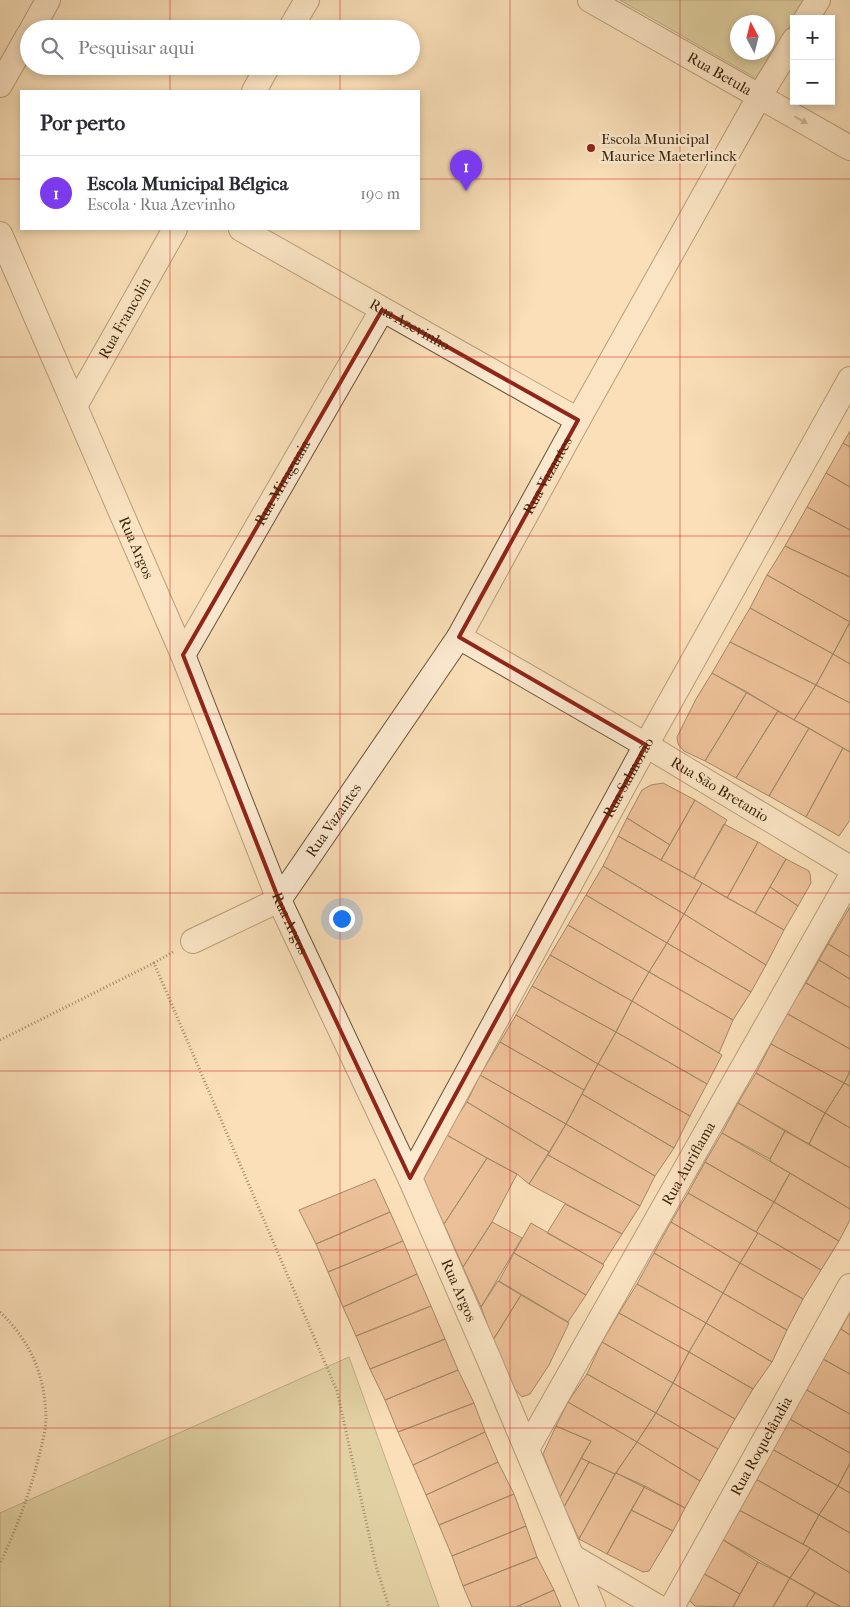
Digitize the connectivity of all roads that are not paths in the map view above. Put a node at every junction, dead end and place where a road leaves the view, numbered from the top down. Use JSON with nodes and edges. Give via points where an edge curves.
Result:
{"nodes":[{"id":1,"x":48,"y":0,"type":"edge"},
{"id":2,"x":306,"y":0,"type":"edge"},
{"id":3,"x":590,"y":0,"type":"edge"},
{"id":4,"x":818,"y":0,"type":"edge"},
{"id":5,"x":809,"y":15,"type":"edge"},
{"id":6,"x":37,"y":20,"type":"edge"},
{"id":7,"x":295,"y":20,"type":"edge"},
{"id":8,"x":790,"y":47,"type":"edge"},
{"id":9,"x":20,"y":50,"type":"edge"},
{"id":10,"x":263,"y":75,"type":"edge"},
{"id":11,"x":0,"y":85,"type":"edge"},
{"id":12,"x":255,"y":90,"type":"edge"},
{"id":13,"x":759,"y":97,"type":"junction"},
{"id":14,"x":850,"y":148,"type":"edge"},
{"id":15,"x":174,"y":230,"type":"edge"},
{"id":16,"x":243,"y":230,"type":"edge"},
{"id":17,"x":0,"y":234,"type":"edge"},
{"id":18,"x":382,"y":310,"type":"junction"},
{"id":19,"x":850,"y":379,"type":"edge"},
{"id":20,"x":75,"y":406,"type":"junction"},
{"id":21,"x":578,"y":420,"type":"junction"},
{"id":22,"x":459,"y":637,"type":"junction"},
{"id":23,"x":183,"y":655,"type":"junction"},
{"id":24,"x":646,"y":745,"type":"junction"},
{"id":25,"x":850,"y":868,"type":"edge"},
{"id":26,"x":850,"y":878,"type":"edge"},
{"id":27,"x":279,"y":900,"type":"junction"},
{"id":28,"x":193,"y":941,"type":"road end"},
{"id":29,"x":410,"y":1178,"type":"junction"},
{"id":30,"x":850,"y":1286,"type":"edge"},
{"id":31,"x":527,"y":1449,"type":"junction"},
{"id":32,"x":572,"y":1557,"type":"junction"},
{"id":33,"x":593,"y":1607,"type":"edge"},
{"id":34,"x":658,"y":1607,"type":"edge"},
{"id":35,"x":672,"y":1607,"type":"edge"}],
"edges":[{"from":1,"to":6,"type":"street"},
{"from":2,"to":7,"type":"street"},
{"from":3,"to":13,"type":"street","name":"Rua Betula"},
{"from":4,"to":5,"type":"street"},
{"from":8,"to":13,"type":"street","name":"Rua Vazantes"},
{"from":9,"to":11,"type":"street"},
{"from":10,"to":12,"type":"street"},
{"from":13,"to":14,"type":"street","name":"Rua Betula","one_way":true},
{"from":13,"to":21,"type":"street","name":"Rua Vazantes"},
{"from":15,"to":20,"type":"street","name":"Rua Francolin"},
{"from":16,"to":18,"type":"street","name":"Rua Azevinho"},
{"from":17,"to":20,"type":"street","name":"Rua Argos"},
{"from":18,"to":21,"type":"street","name":"Rua Azevinho"},
{"from":18,"to":23,"type":"street","name":"Rua Miraguaia"},
{"from":19,"to":24,"type":"street","name":"Rua Salmorão"},
{"from":20,"to":23,"type":"street","name":"Rua Argos"},
{"from":21,"to":22,"type":"street","name":"Rua Vazantes"},
{"from":22,"to":24,"type":"street","name":"Rua São Bretanio"},
{"from":22,"to":27,"type":"street","name":"Rua Vazantes"},
{"from":23,"to":27,"type":"street","name":"Rua Argos"},
{"from":24,"to":25,"type":"street","name":"Rua São Bretanio"},
{"from":24,"to":29,"type":"street","name":"Rua Salmorão"},
{"from":26,"to":31,"type":"street","name":"Rua Auriflama"},
{"from":27,"to":28,"type":"street"},
{"from":27,"to":29,"type":"street","name":"Rua Argos"},
{"from":29,"to":31,"type":"street","name":"Rua Argos"},
{"from":30,"to":35,"type":"street","name":"Rua Roquelândia"},
{"from":31,"to":32,"type":"street","name":"Rua Argos"},
{"from":32,"to":33,"type":"street","name":"Rua Argos"},
{"from":32,"to":34,"type":"street"}]}
